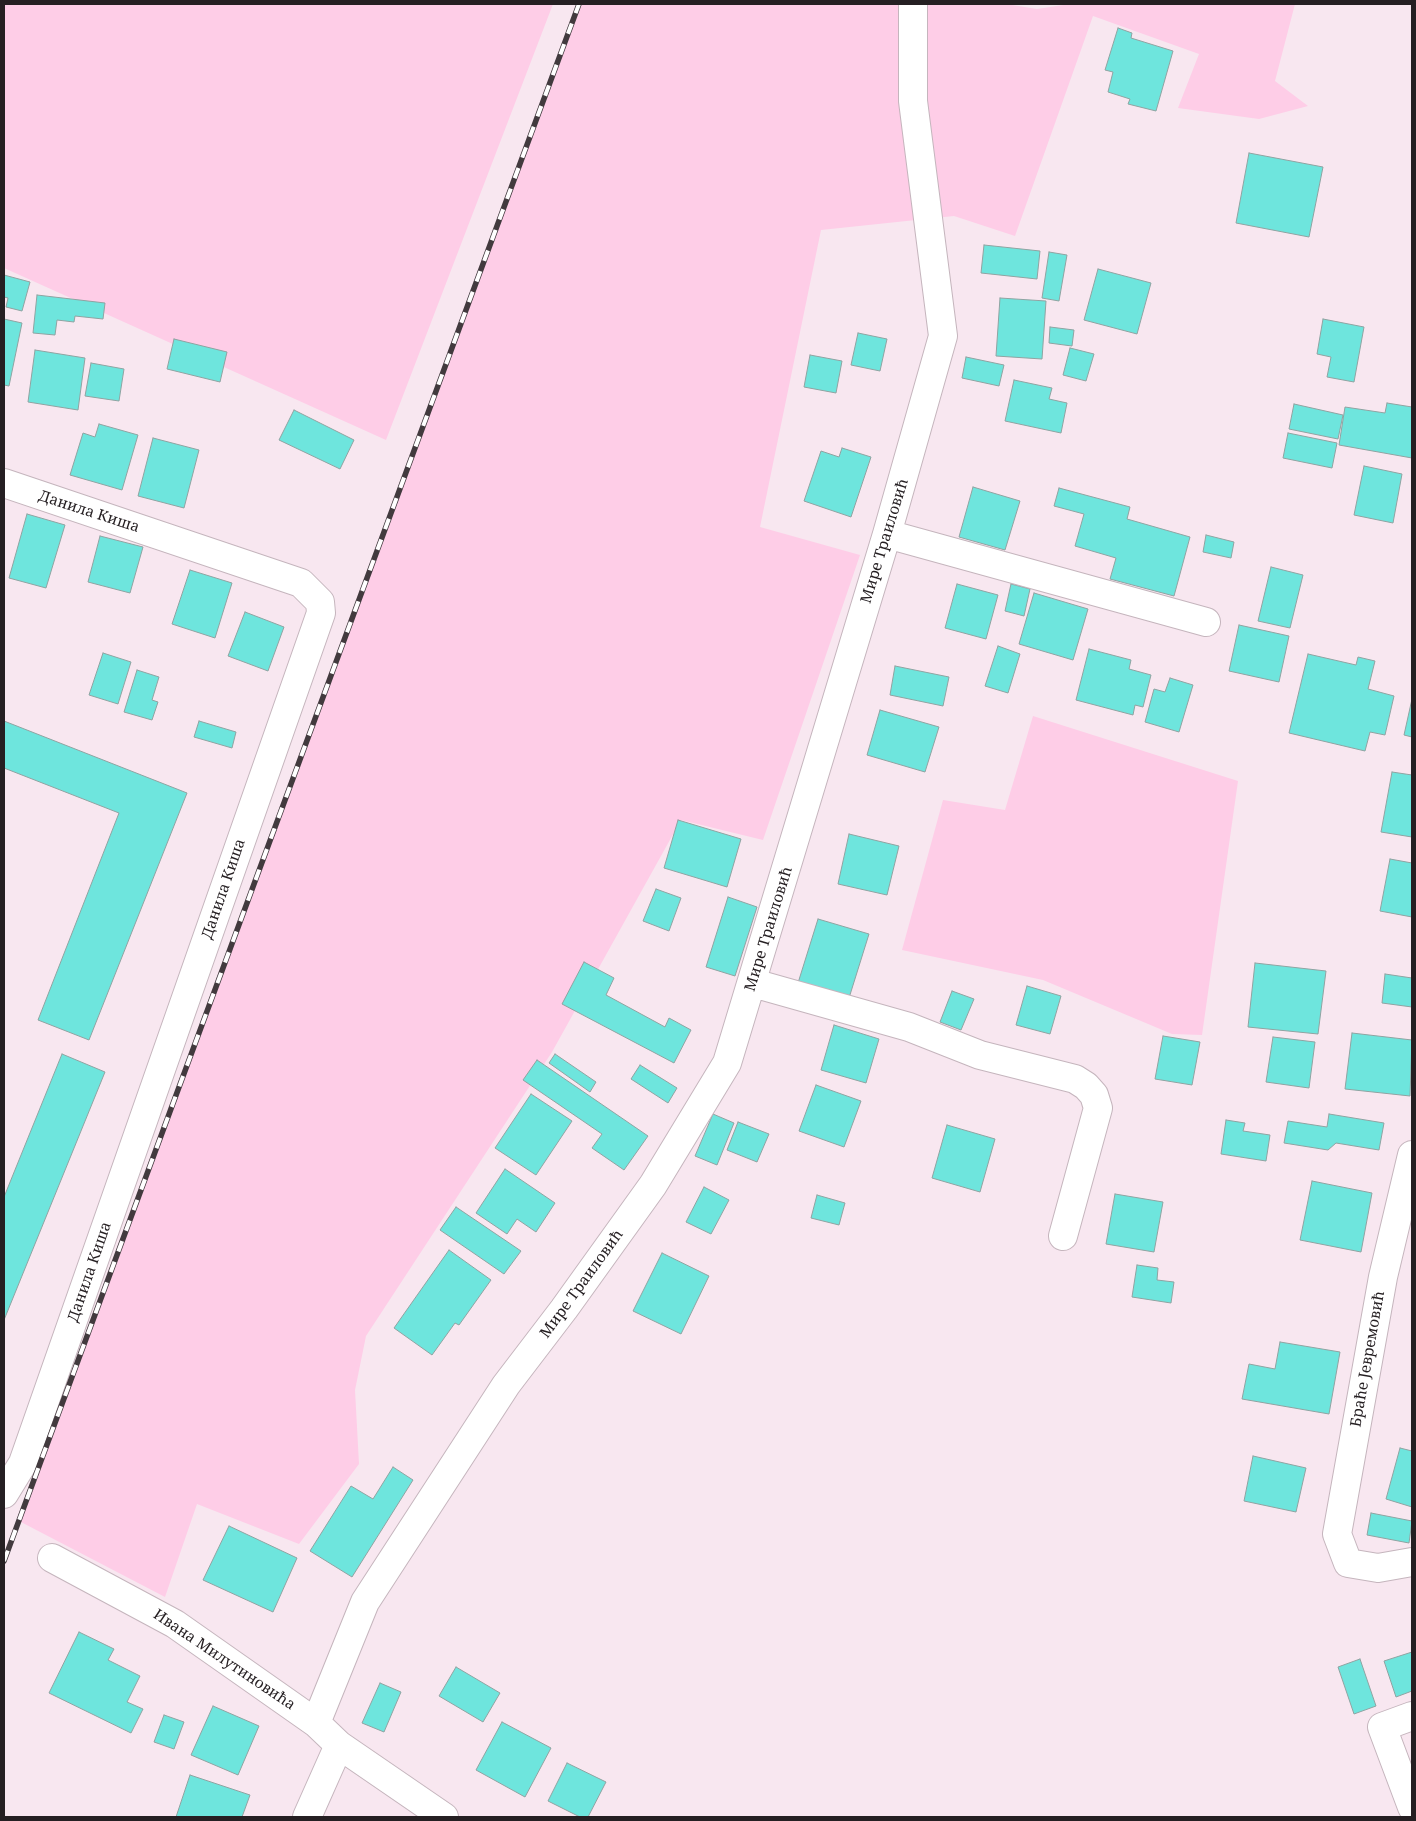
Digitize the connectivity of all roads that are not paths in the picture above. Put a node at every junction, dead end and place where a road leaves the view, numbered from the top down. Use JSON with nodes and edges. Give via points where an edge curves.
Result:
{"nodes":[{"id":1,"x":913,"y":4,"type":"edge"},
{"id":2,"x":4,"y":483,"type":"edge"},
{"id":3,"x":888,"y":534,"type":"junction"},
{"id":4,"x":1206,"y":622,"type":"dead end"},
{"id":5,"x":753,"y":983,"type":"junction"},
{"id":6,"x":1412,"y":1156,"type":"edge"},
{"id":7,"x":1063,"y":1236,"type":"dead end"},
{"id":8,"x":4,"y":1494,"type":"edge"},
{"id":9,"x":52,"y":1558,"type":"dead end"},
{"id":10,"x":1412,"y":1562,"type":"edge"},
{"id":11,"x":1412,"y":1716,"type":"edge"},
{"id":12,"x":316,"y":1722,"type":"junction"},
{"id":13,"x":339,"y":1745,"type":"junction"},
{"id":14,"x":1412,"y":1807,"type":"edge"},
{"id":15,"x":307,"y":1817,"type":"edge"},
{"id":16,"x":444,"y":1817,"type":"edge"}],
"edges":[{"from":1,"to":3,"type":"street","name":"Мире Траиловић","via":[[913,101],[943,336]]},
{"from":2,"to":8,"type":"street","name":"Данила Киша","via":[[301,582],[320,602],[321,612],[27,1454]]},
{"from":3,"to":4,"type":"street"},
{"from":3,"to":5,"type":"street","name":"Мире Траиловић"},
{"from":5,"to":7,"type":"street","via":[[908,1026],[980,1055],[1075,1079],[1086,1086],[1094,1095],[1098,1108]]},
{"from":5,"to":12,"type":"street","name":"Мире Траиловић","via":[[728,1063],[653,1185],[506,1386],[365,1602]]},
{"from":6,"to":10,"type":"street","name":"Браће Јевремовић","via":[[1383,1277],[1337,1534],[1348,1563],[1378,1568]]},
{"from":9,"to":12,"type":"street","name":"Ивана Милутиновића","via":[[176,1624]]},
{"from":11,"to":14,"type":"street","via":[[1382,1727]]},
{"from":12,"to":13,"type":"street"},
{"from":13,"to":15,"type":"street"},
{"from":13,"to":16,"type":"street"}]}
